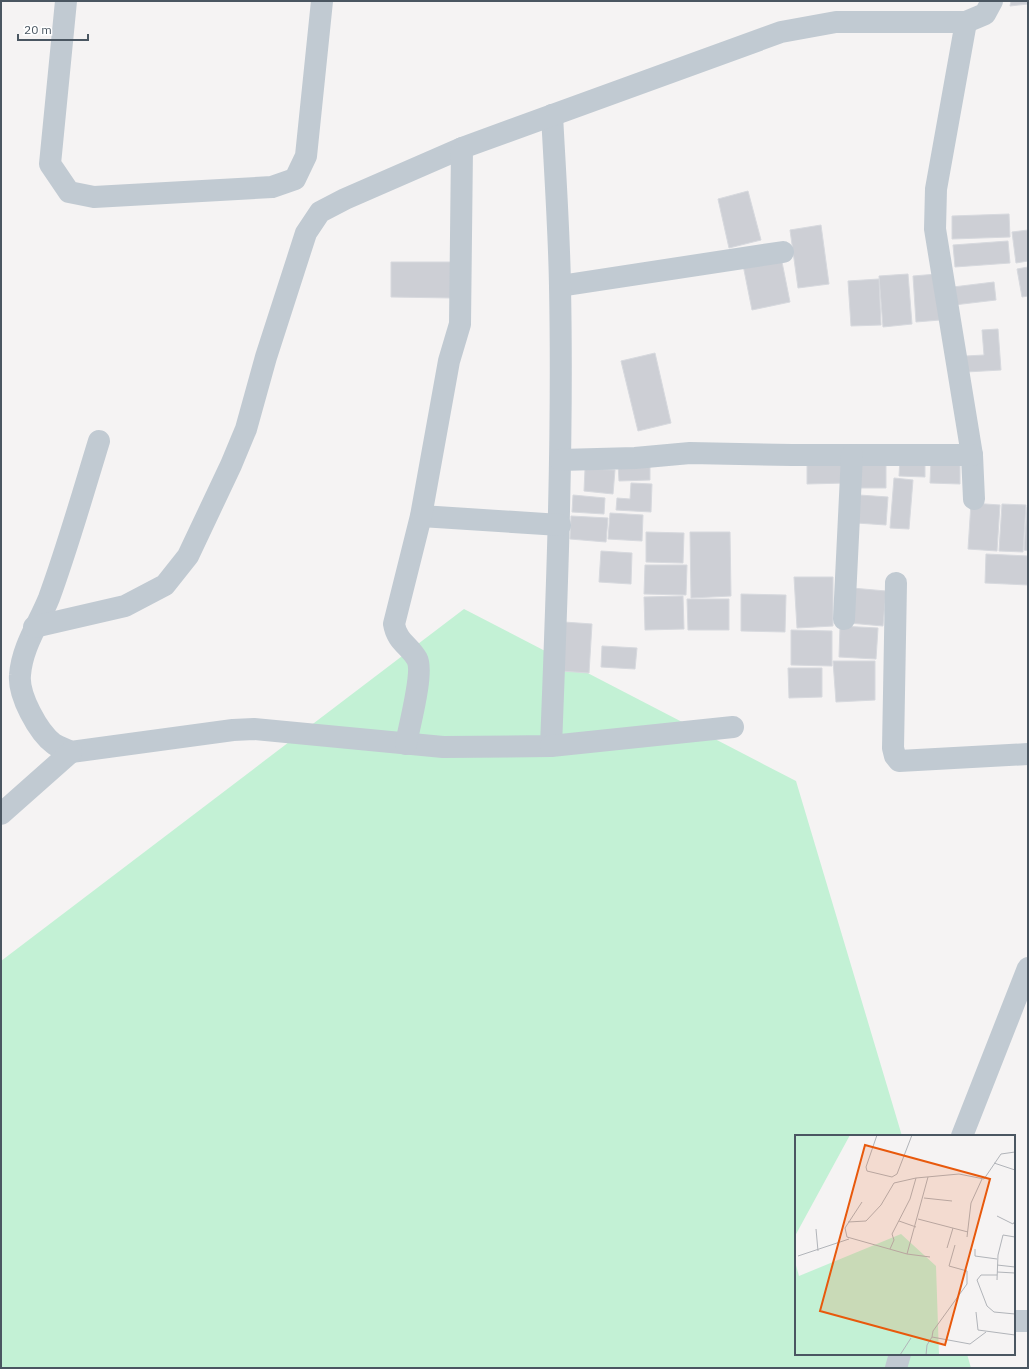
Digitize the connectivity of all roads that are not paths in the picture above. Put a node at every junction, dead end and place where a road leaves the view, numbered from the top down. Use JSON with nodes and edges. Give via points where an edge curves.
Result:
{"nodes":[{"id":1,"x":66,"y":1,"type":"edge"},
{"id":2,"x":322,"y":1,"type":"edge"},
{"id":3,"x":992,"y":1,"type":"edge"},
{"id":4,"x":966,"y":22,"type":"junction"},
{"id":5,"x":552,"y":116,"type":"junction"},
{"id":6,"x":462,"y":148,"type":"junction"},
{"id":7,"x":783,"y":252,"type":"dead end"},
{"id":8,"x":560,"y":286,"type":"junction"},
{"id":9,"x":99,"y":441,"type":"dead end"},
{"id":10,"x":852,"y":455,"type":"junction"},
{"id":11,"x":972,"y":456,"type":"junction"},
{"id":12,"x":560,"y":460,"type":"junction"},
{"id":13,"x":974,"y":499,"type":"dead end"},
{"id":14,"x":421,"y":516,"type":"junction"},
{"id":15,"x":560,"y":525,"type":"junction"},
{"id":16,"x":896,"y":583,"type":"dead end"},
{"id":17,"x":844,"y":619,"type":"dead end"},
{"id":18,"x":34,"y":627,"type":"junction"},
{"id":19,"x":733,"y":727,"type":"dead end"},
{"id":20,"x":406,"y":744,"type":"junction"},
{"id":21,"x":551,"y":746,"type":"junction"},
{"id":22,"x":70,"y":752,"type":"junction"},
{"id":23,"x":1028,"y":754,"type":"edge"},
{"id":24,"x":1,"y":814,"type":"edge"},
{"id":25,"x":1028,"y":968,"type":"edge"},
{"id":26,"x":962,"y":1135,"type":"edge"},
{"id":27,"x":1015,"y":1321,"type":"edge"},
{"id":28,"x":1028,"y":1321,"type":"edge"},
{"id":29,"x":900,"y":1355,"type":"edge"},
{"id":30,"x":896,"y":1368,"type":"edge"}],
"edges":[{"from":1,"to":2,"type":"street","via":[[50,164],[69,192],[94,197],[272,186],[295,179],[306,156]]},
{"from":3,"to":4,"type":"street","via":[[985,14]]},
{"from":4,"to":5,"type":"street","via":[[836,22],[781,32]]},
{"from":4,"to":11,"type":"street","via":[[936,189],[935,228]]},
{"from":5,"to":6,"type":"street"},
{"from":5,"to":8,"type":"street"},
{"from":6,"to":14,"type":"street","via":[[460,324],[449,361]]},
{"from":6,"to":18,"type":"street","via":[[320,212],[306,232],[266,357],[246,430],[188,556],[165,585],[125,606]]},
{"from":7,"to":8,"type":"street"},
{"from":8,"to":12,"type":"street"},
{"from":9,"to":18,"type":"street","via":[[61,564],[48,600]]},
{"from":10,"to":11,"type":"street"},
{"from":10,"to":12,"type":"street","via":[[690,453],[635,458]]},
{"from":10,"to":17,"type":"street"},
{"from":11,"to":13,"type":"street"},
{"from":12,"to":15,"type":"street"},
{"from":14,"to":15,"type":"street"},
{"from":14,"to":20,"type":"street","via":[[394,624],[395,633],[417,660],[420,672]]},
{"from":15,"to":21,"type":"street"},
{"from":16,"to":23,"type":"street","via":[[893,748],[895,756],[900,761]]},
{"from":18,"to":22,"type":"street","via":[[20,676],[22,692],[41,730],[54,744]]},
{"from":19,"to":21,"type":"street"},
{"from":20,"to":21,"type":"street","via":[[443,747]]},
{"from":20,"to":22,"type":"street","via":[[254,729]]},
{"from":22,"to":24,"type":"street"},
{"from":25,"to":26,"type":"street"},
{"from":27,"to":28,"type":"street"},
{"from":29,"to":30,"type":"street"}]}
